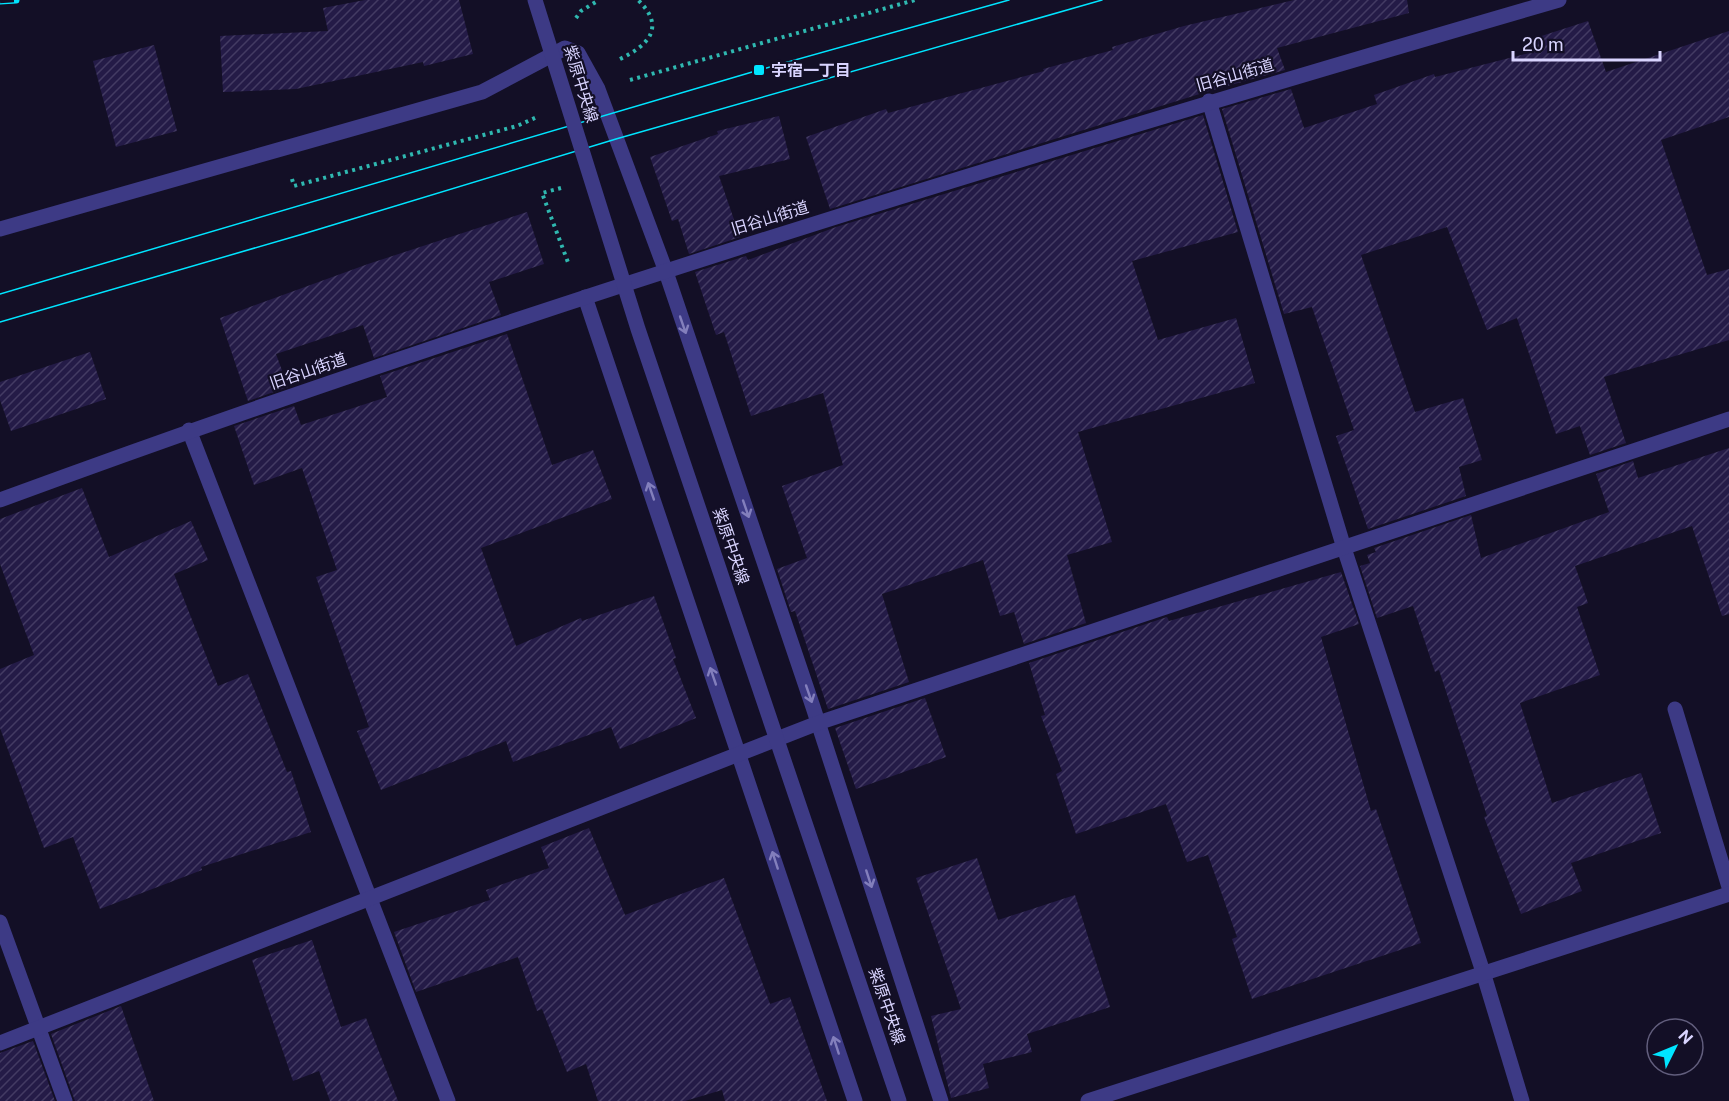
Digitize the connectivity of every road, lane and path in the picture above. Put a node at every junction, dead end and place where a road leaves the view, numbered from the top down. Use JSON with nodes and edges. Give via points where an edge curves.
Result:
{"nodes":[{"id":1,"x":535,"y":0,"type":"edge"},
{"id":2,"x":599,"y":0,"type":"edge"},
{"id":3,"x":638,"y":0,"type":"edge"},
{"id":4,"x":915,"y":0,"type":"edge"},
{"id":5,"x":1560,"y":0,"type":"edge"},
{"id":6,"x":574,"y":27,"type":"dead end"},
{"id":7,"x":618,"y":60,"type":"dead end"},
{"id":8,"x":598,"y":89,"type":"junction"},
{"id":9,"x":1209,"y":101,"type":"junction"},
{"id":10,"x":542,"y":193,"type":"dead end"},
{"id":11,"x":0,"y":229,"type":"edge"},
{"id":12,"x":574,"y":264,"type":"dead end"},
{"id":13,"x":664,"y":269,"type":"junction"},
{"id":14,"x":585,"y":297,"type":"junction"},
{"id":15,"x":1729,"y":419,"type":"edge"},
{"id":16,"x":189,"y":430,"type":"junction"},
{"id":17,"x":0,"y":500,"type":"edge"},
{"id":18,"x":1344,"y":548,"type":"junction"},
{"id":19,"x":1675,"y":709,"type":"dead end"},
{"id":20,"x":818,"y":723,"type":"junction"},
{"id":21,"x":739,"y":753,"type":"junction"},
{"id":22,"x":1729,"y":887,"type":"edge"},
{"id":23,"x":1729,"y":894,"type":"edge"},
{"id":24,"x":369,"y":897,"type":"junction"},
{"id":25,"x":0,"y":922,"type":"edge"},
{"id":26,"x":1484,"y":972,"type":"junction"},
{"id":27,"x":39,"y":1028,"type":"junction"},
{"id":28,"x":0,"y":1043,"type":"edge"},
{"id":29,"x":65,"y":1101,"type":"edge"},
{"id":30,"x":448,"y":1101,"type":"edge"},
{"id":31,"x":855,"y":1101,"type":"edge"},
{"id":32,"x":899,"y":1101,"type":"edge"},
{"id":33,"x":941,"y":1101,"type":"edge"},
{"id":34,"x":1089,"y":1101,"type":"edge"},
{"id":35,"x":1522,"y":1101,"type":"edge"}],
"edges":[{"from":1,"to":32,"type":"street","name":"紫原中央線","bridge":true,"via":[[638,329]]},
{"from":2,"to":6,"type":"path","via":[[581,11]]},
{"from":3,"to":7,"type":"path","via":[[652,22],[652,33],[646,43]]},
{"from":4,"to":8,"type":"path"},
{"from":5,"to":9,"type":"street","name":"旧谷山街道"},
{"from":8,"to":11,"type":"street","via":[[578,53],[565,48],[482,92]]},
{"from":8,"to":13,"type":"street"},
{"from":9,"to":13,"type":"street","name":"旧谷山街道"},
{"from":9,"to":18,"type":"street"},
{"from":10,"to":12,"type":"path","via":[[567,266]]},
{"from":13,"to":14,"type":"street","name":"旧谷山街道"},
{"from":13,"to":20,"type":"street","one_way":true},
{"from":14,"to":16,"type":"street","name":"旧谷山街道"},
{"from":21,"to":14,"type":"street","one_way":true},
{"from":15,"to":18,"type":"street"},
{"from":16,"to":17,"type":"street","name":"旧谷山街道"},
{"from":16,"to":24,"type":"street"},
{"from":18,"to":20,"type":"street"},
{"from":18,"to":26,"type":"street"},
{"from":19,"to":22,"type":"street"},
{"from":20,"to":21,"type":"street"},
{"from":20,"to":33,"type":"street","one_way":true},
{"from":21,"to":24,"type":"street"},
{"from":31,"to":21,"type":"street","one_way":true},
{"from":23,"to":26,"type":"street"},
{"from":24,"to":27,"type":"street"},
{"from":24,"to":30,"type":"street"},
{"from":25,"to":27,"type":"street"},
{"from":26,"to":34,"type":"street"},
{"from":26,"to":35,"type":"street"},
{"from":27,"to":28,"type":"street"},
{"from":27,"to":29,"type":"street"}]}
